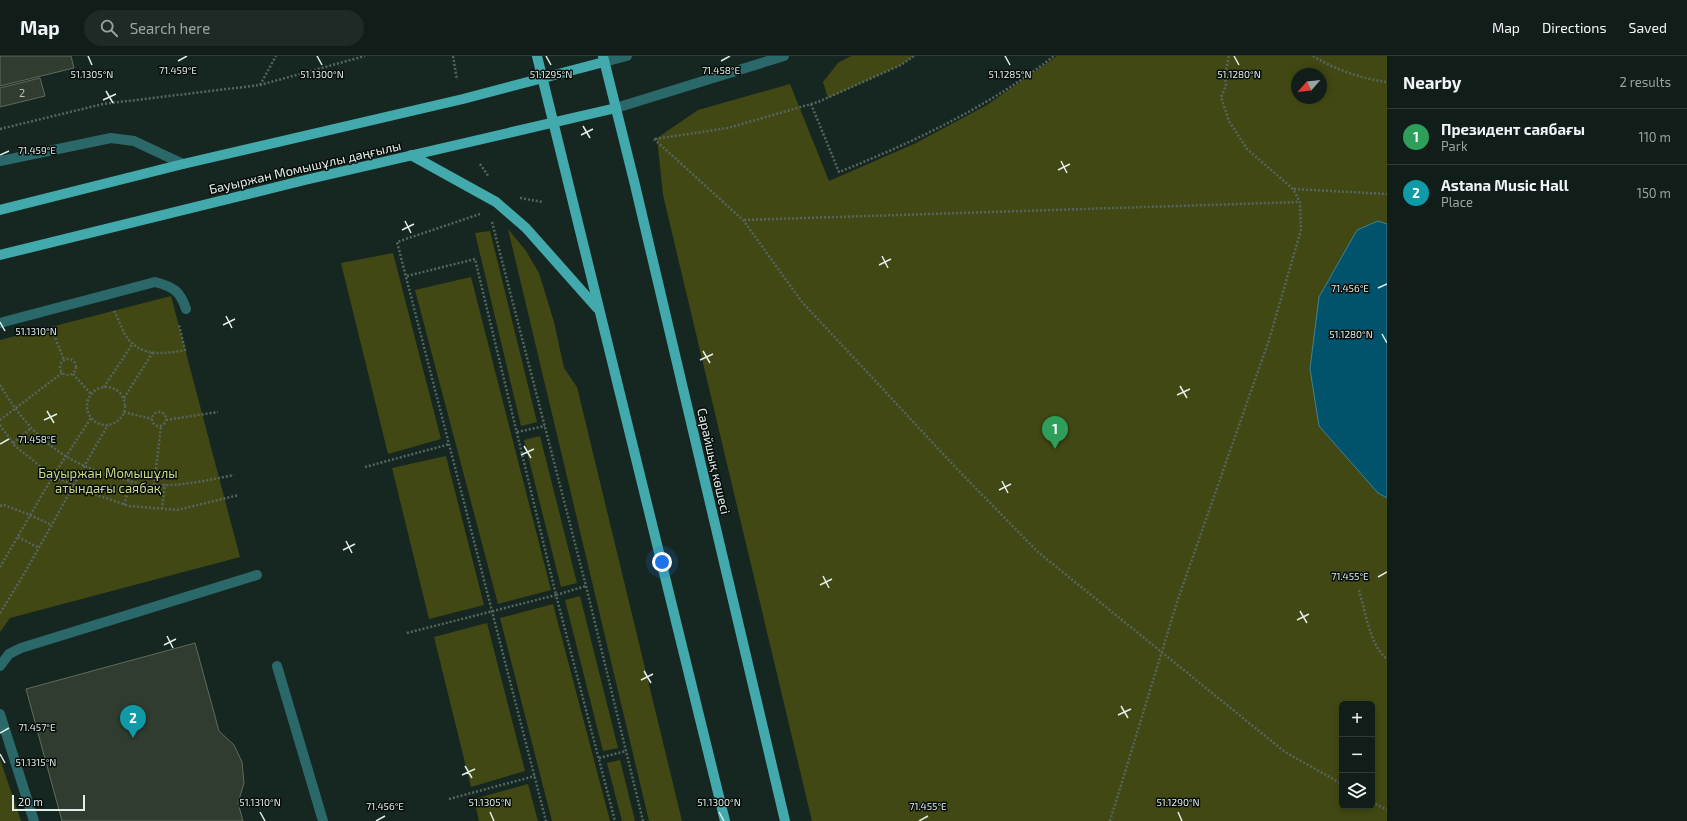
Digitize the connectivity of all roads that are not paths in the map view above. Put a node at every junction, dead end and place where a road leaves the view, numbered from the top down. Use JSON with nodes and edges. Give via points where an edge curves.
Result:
{"nodes":[{"id":1,"x":537,"y":56,"type":"edge"},
{"id":2,"x":627,"y":56,"type":"edge"},
{"id":3,"x":784,"y":56,"type":"edge"},
{"id":4,"x":603,"y":59,"type":"edge"},
{"id":5,"x":542,"y":79,"type":"junction"},
{"id":6,"x":616,"y":108,"type":"junction"},
{"id":7,"x":553,"y":123,"type":"junction"},
{"id":8,"x":411,"y":155,"type":"junction"},
{"id":9,"x":0,"y":161,"type":"edge"},
{"id":10,"x":183,"y":164,"type":"junction"},
{"id":11,"x":0,"y":210,"type":"edge"},
{"id":12,"x":0,"y":255,"type":"edge"},
{"id":13,"x":186,"y":309,"type":"dead end"},
{"id":14,"x":599,"y":309,"type":"junction"},
{"id":15,"x":0,"y":323,"type":"edge"},
{"id":16,"x":257,"y":575,"type":"dead end"},
{"id":17,"x":0,"y":666,"type":"edge"},
{"id":18,"x":277,"y":666,"type":"dead end"},
{"id":19,"x":0,"y":714,"type":"edge"},
{"id":20,"x":34,"y":821,"type":"edge"},
{"id":21,"x":323,"y":821,"type":"edge"},
{"id":22,"x":725,"y":821,"type":"edge"},
{"id":23,"x":785,"y":821,"type":"edge"}],
"edges":[{"from":1,"to":5,"type":"main road"},
{"from":2,"to":4,"type":"street"},
{"from":3,"to":6,"type":"street"},
{"from":4,"to":5,"type":"main road"},
{"from":4,"to":6,"type":"main road","name":"Сарайшық көшесі"},
{"from":5,"to":7,"type":"main road"},
{"from":5,"to":10,"type":"main road"},
{"from":6,"to":7,"type":"main road","name":"Бауыржан Момышұлы даңғылы"},
{"from":6,"to":23,"type":"main road","name":"Сарайшық көшесі"},
{"from":7,"to":8,"type":"main road","name":"Бауыржан Момышұлы даңғылы"},
{"from":7,"to":14,"type":"main road"},
{"from":8,"to":12,"type":"main road","name":"Бауыржан Момышұлы даңғылы"},
{"from":8,"to":14,"type":"main road","via":[[496,202],[526,228]]},
{"from":9,"to":10,"type":"street","via":[[111,138],[134,142]]},
{"from":10,"to":11,"type":"main road"},
{"from":13,"to":15,"type":"street","via":[[182,297],[170,286],[156,282]]},
{"from":14,"to":22,"type":"main road"},
{"from":16,"to":17,"type":"street","via":[[21,648],[10,654]]},
{"from":18,"to":21,"type":"street"},
{"from":19,"to":20,"type":"street"}]}
